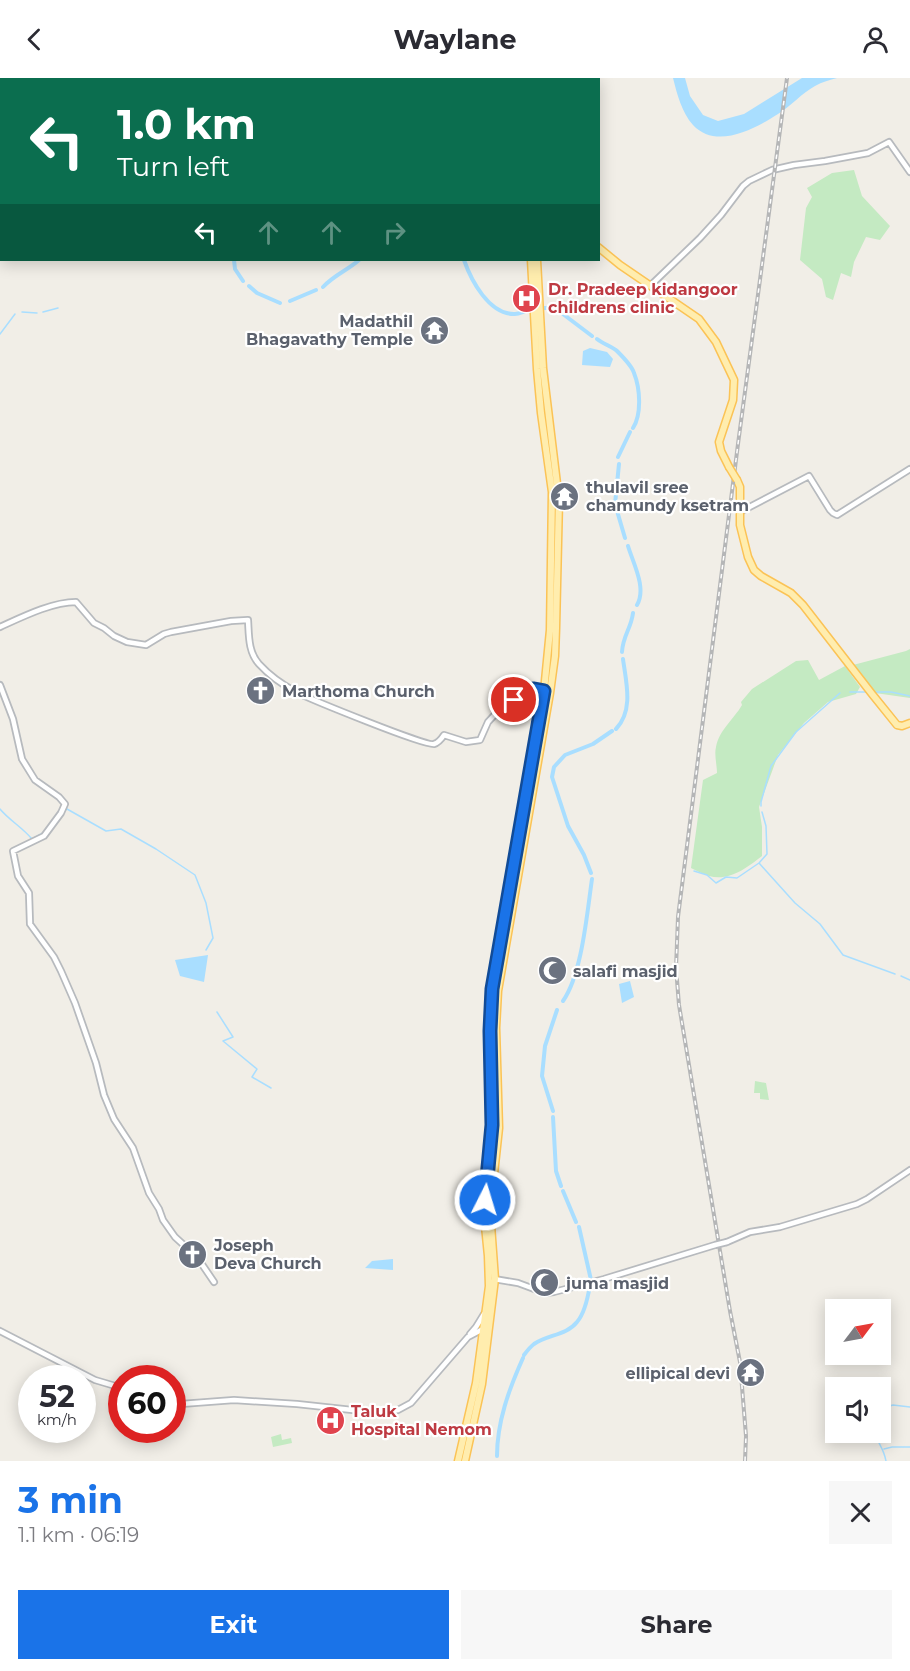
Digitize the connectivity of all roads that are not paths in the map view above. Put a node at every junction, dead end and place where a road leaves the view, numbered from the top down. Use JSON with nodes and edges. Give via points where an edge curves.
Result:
{"nodes":[{"id":1,"x":910,"y":172,"type":"edge"},
{"id":2,"x":600,"y":249,"type":"edge"},
{"id":3,"x":531,"y":261,"type":"edge"},
{"id":4,"x":537,"y":261,"type":"edge"},
{"id":5,"x":651,"y":285,"type":"junction"},
{"id":6,"x":910,"y":469,"type":"edge"},
{"id":7,"x":740,"y":512,"type":"junction"},
{"id":8,"x":0,"y":627,"type":"edge"},
{"id":9,"x":553,"y":675,"type":"junction"},
{"id":10,"x":546,"y":678,"type":"junction"},
{"id":11,"x":0,"y":685,"type":"edge"},
{"id":12,"x":533,"y":689,"type":"junction"},
{"id":13,"x":547,"y":692,"type":"junction"},
{"id":14,"x":910,"y":723,"type":"edge"},
{"id":15,"x":910,"y":1170,"type":"edge"},
{"id":16,"x":492,"y":1279,"type":"junction"},
{"id":17,"x":214,"y":1282,"type":"dead end"},
{"id":18,"x":485,"y":1311,"type":"junction"},
{"id":19,"x":486,"y":1329,"type":"junction"},
{"id":20,"x":0,"y":1331,"type":"edge"},
{"id":21,"x":468,"y":1337,"type":"junction"},
{"id":22,"x":108,"y":1384,"type":"edge"},
{"id":23,"x":186,"y":1404,"type":"edge"},
{"id":24,"x":458,"y":1461,"type":"edge"},
{"id":25,"x":465,"y":1461,"type":"edge"}],
"edges":[{"from":1,"to":5,"type":"street","via":[[889,142],[868,153],[765,173],[743,186],[700,238]]},
{"from":2,"to":5,"type":"main road"},
{"from":3,"to":10,"type":"main road","via":[[538,380],[552,492]]},
{"from":4,"to":9,"type":"main road","via":[[543,368],[559,500]]},
{"from":5,"to":7,"type":"main road","bridge":true,"via":[[702,322],[729,366],[734,380],[733,400],[719,442],[740,487]]},
{"from":6,"to":7,"type":"street","via":[[837,515],[809,476]]},
{"from":7,"to":14,"type":"main road","via":[[744,544],[754,570],[804,605],[897,725]]},
{"from":8,"to":12,"type":"street","via":[[70,602],[76,602],[94,623],[114,636],[146,645],[171,632],[248,620],[250,645],[257,662],[287,687],[431,744],[444,735],[466,742],[480,740],[499,710]]},
{"from":9,"to":10,"type":"street"},
{"from":9,"to":13,"type":"main road"},
{"from":10,"to":12,"type":"street"},
{"from":10,"to":13,"type":"main road"},
{"from":11,"to":17,"type":"street","via":[[22,759],[35,780],[65,804],[44,836],[14,851],[18,876],[29,893],[30,924],[61,970],[104,1095],[114,1119],[134,1148],[149,1193],[175,1237],[197,1257]]},
{"from":12,"to":13,"type":"street"},
{"from":13,"to":16,"type":"main road","via":[[492,989],[492,1125],[484,1216]]},
{"from":15,"to":16,"type":"street","bridge":true,"via":[[857,1204],[750,1232],[597,1281],[545,1293]]},
{"from":16,"to":18,"type":"main road"},
{"from":16,"to":19,"type":"main road"},
{"from":18,"to":19,"type":"main road"},
{"from":18,"to":21,"type":"street"},
{"from":19,"to":21,"type":"street"},
{"from":19,"to":24,"type":"main road"},
{"from":19,"to":25,"type":"main road","via":[[480,1394]]},
{"from":20,"to":22,"type":"street"},
{"from":21,"to":23,"type":"street","via":[[411,1403],[398,1410],[380,1413],[234,1400]]}]}
